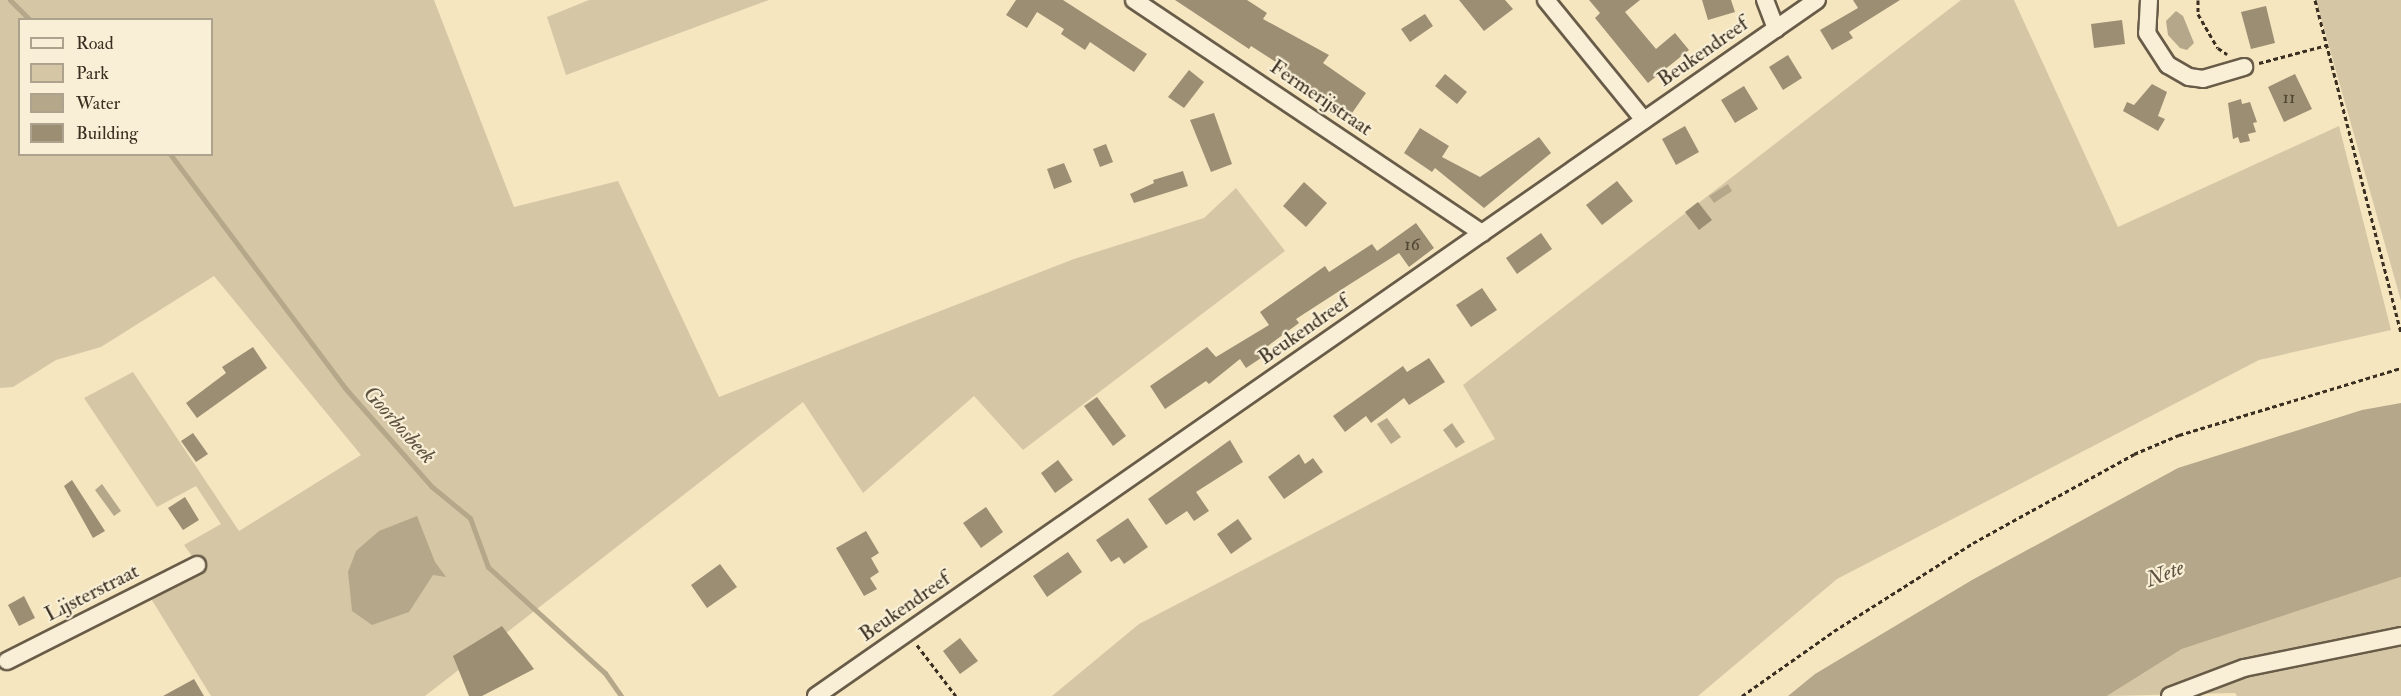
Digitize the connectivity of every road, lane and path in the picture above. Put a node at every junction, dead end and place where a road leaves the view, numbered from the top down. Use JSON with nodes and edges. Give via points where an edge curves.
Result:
{"nodes":[{"id":1,"x":1134,"y":0,"type":"edge"},
{"id":2,"x":1546,"y":0,"type":"edge"},
{"id":3,"x":1765,"y":0,"type":"edge"},
{"id":4,"x":1817,"y":0,"type":"edge"},
{"id":5,"x":2149,"y":0,"type":"edge"},
{"id":6,"x":2198,"y":0,"type":"edge"},
{"id":7,"x":2315,"y":0,"type":"edge"},
{"id":8,"x":1776,"y":29,"type":"junction"},
{"id":9,"x":2327,"y":45,"type":"junction"},
{"id":10,"x":2244,"y":67,"type":"junction"},
{"id":11,"x":1644,"y":120,"type":"junction"},
{"id":12,"x":1482,"y":233,"type":"junction"},
{"id":13,"x":2401,"y":332,"type":"edge"},
{"id":14,"x":2401,"y":368,"type":"edge"},
{"id":15,"x":197,"y":565,"type":"dead end"},
{"id":16,"x":908,"y":632,"type":"junction"},
{"id":17,"x":2401,"y":636,"type":"edge"},
{"id":18,"x":2,"y":660,"type":"edge"},
{"id":19,"x":816,"y":696,"type":"edge"},
{"id":20,"x":956,"y":696,"type":"edge"},
{"id":21,"x":1742,"y":696,"type":"edge"},
{"id":22,"x":2170,"y":696,"type":"edge"}],
"edges":[{"from":1,"to":12,"type":"street","name":"Fermerijstraat"},
{"from":2,"to":11,"type":"street"},
{"from":3,"to":8,"type":"street"},
{"from":4,"to":8,"type":"street","name":"Beukendreef"},
{"from":5,"to":10,"type":"street","via":[[2147,33],[2168,66],[2203,79]]},
{"from":6,"to":10,"type":"path","via":[[2198,14],[2218,48]]},
{"from":7,"to":9,"type":"path"},
{"from":8,"to":11,"type":"street","name":"Beukendreef"},
{"from":9,"to":10,"type":"path"},
{"from":9,"to":13,"type":"path"},
{"from":11,"to":12,"type":"street","name":"Beukendreef"},
{"from":12,"to":16,"type":"street","name":"Beukendreef"},
{"from":14,"to":21,"type":"path","via":[[2179,435],[2134,454],[1964,548],[1834,631]]},
{"from":15,"to":18,"type":"street","name":"Lijsterstraat"},
{"from":16,"to":19,"type":"street","name":"Beukendreef"},
{"from":16,"to":20,"type":"path"},
{"from":17,"to":22,"type":"street","via":[[2244,668]]}]}
